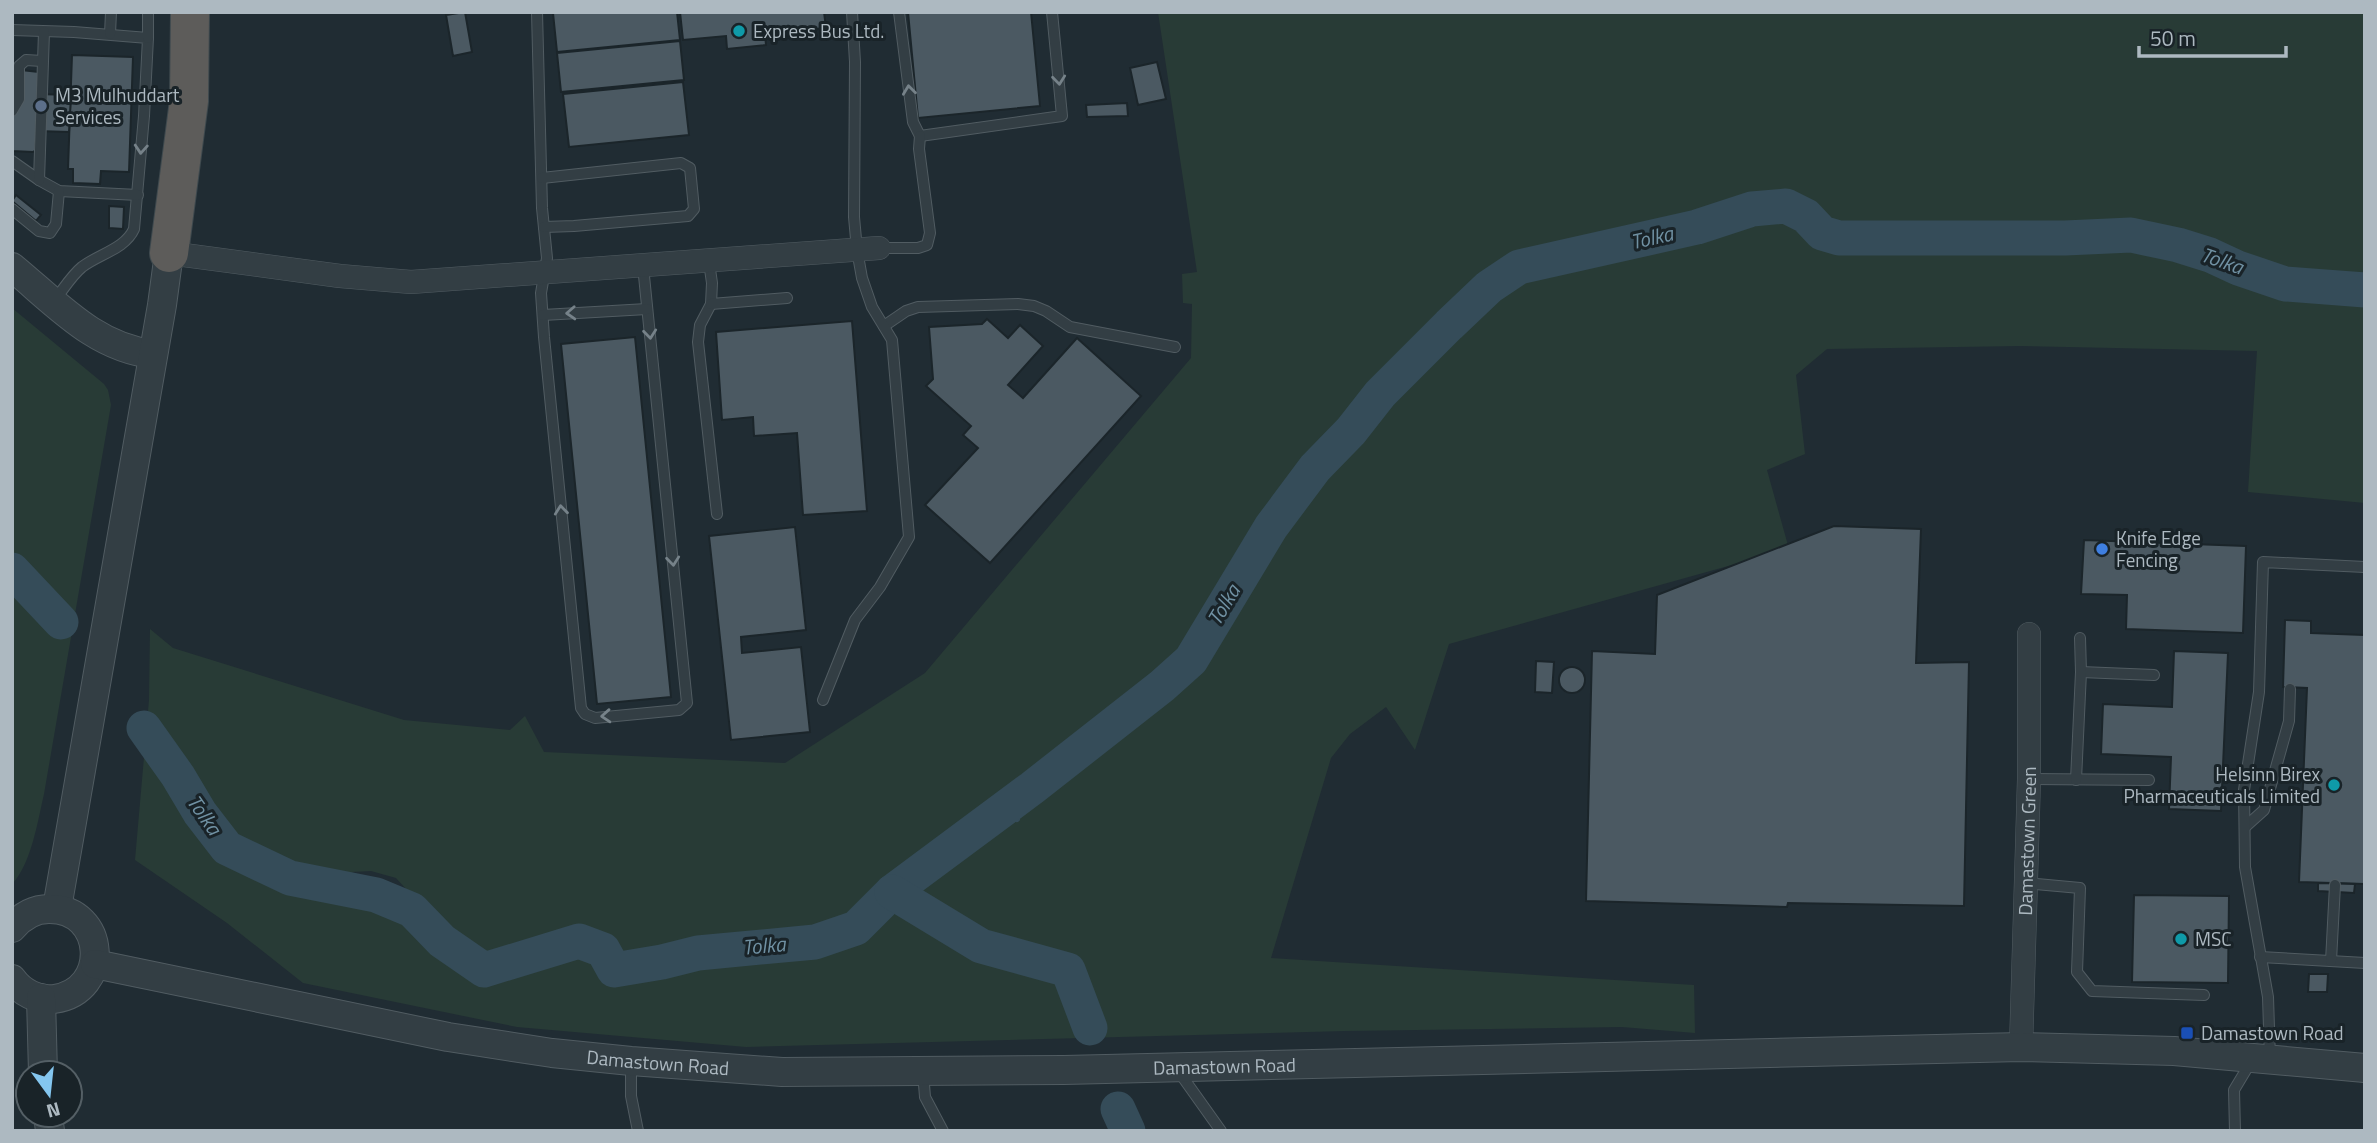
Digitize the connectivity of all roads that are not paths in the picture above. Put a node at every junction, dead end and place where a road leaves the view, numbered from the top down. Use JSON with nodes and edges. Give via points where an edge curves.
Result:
{"nodes":[{"id":1,"x":111,"y":12,"type":"edge"},
{"id":2,"x":148,"y":12,"type":"edge"},
{"id":3,"x":190,"y":12,"type":"edge"},
{"id":4,"x":537,"y":12,"type":"edge"},
{"id":5,"x":852,"y":12,"type":"edge"},
{"id":6,"x":899,"y":12,"type":"edge"},
{"id":7,"x":1052,"y":12,"type":"edge"},
{"id":8,"x":12,"y":30,"type":"edge"},
{"id":9,"x":44,"y":32,"type":"junction"},
{"id":10,"x":110,"y":34,"type":"junction"},
{"id":11,"x":148,"y":38,"type":"junction"},
{"id":12,"x":42,"y":61,"type":"junction"},
{"id":13,"x":12,"y":111,"type":"edge"},
{"id":14,"x":920,"y":136,"type":"junction"},
{"id":15,"x":12,"y":161,"type":"edge"},
{"id":16,"x":541,"y":178,"type":"junction"},
{"id":17,"x":39,"y":180,"type":"junction"},
{"id":18,"x":59,"y":191,"type":"junction"},
{"id":19,"x":138,"y":195,"type":"junction"},
{"id":20,"x":12,"y":209,"type":"edge"},
{"id":21,"x":544,"y":227,"type":"junction"},
{"id":22,"x":868,"y":249,"type":"junction"},
{"id":23,"x":169,"y":253,"type":"junction"},
{"id":24,"x":709,"y":261,"type":"junction"},
{"id":25,"x":643,"y":266,"type":"junction"},
{"id":26,"x":12,"y":267,"type":"edge"},
{"id":27,"x":543,"y":273,"type":"junction"},
{"id":28,"x":787,"y":298,"type":"dead end"},
{"id":29,"x":54,"y":302,"type":"junction"},
{"id":30,"x":711,"y":304,"type":"junction"},
{"id":31,"x":647,"y":309,"type":"junction"},
{"id":32,"x":543,"y":315,"type":"junction"},
{"id":33,"x":884,"y":326,"type":"junction"},
{"id":34,"x":1175,"y":347,"type":"dead end"},
{"id":35,"x":153,"y":354,"type":"junction"},
{"id":36,"x":717,"y":514,"type":"dead end"},
{"id":37,"x":2365,"y":567,"type":"edge"},
{"id":38,"x":2029,"y":634,"type":"dead end"},
{"id":39,"x":2080,"y":638,"type":"dead end"},
{"id":40,"x":2081,"y":672,"type":"junction"},
{"id":41,"x":2154,"y":675,"type":"dead end"},
{"id":42,"x":2290,"y":689,"type":"dead end"},
{"id":43,"x":822,"y":700,"type":"dead end"},
{"id":44,"x":2029,"y":779,"type":"junction"},
{"id":45,"x":2076,"y":780,"type":"junction"},
{"id":46,"x":2149,"y":780,"type":"dead end"},
{"id":47,"x":2245,"y":827,"type":"junction"},
{"id":48,"x":2025,"y":883,"type":"junction"},
{"id":49,"x":2335,"y":885,"type":"dead end"},
{"id":50,"x":57,"y":908,"type":"junction"},
{"id":51,"x":12,"y":928,"type":"edge"},
{"id":52,"x":2260,"y":957,"type":"junction"},
{"id":53,"x":2331,"y":961,"type":"junction"},
{"id":54,"x":2365,"y":963,"type":"edge"},
{"id":55,"x":95,"y":964,"type":"junction"},
{"id":56,"x":12,"y":979,"type":"edge"},
{"id":57,"x":2204,"y":995,"type":"dead end"},
{"id":58,"x":41,"y":998,"type":"junction"},
{"id":59,"x":2021,"y":1047,"type":"junction"},
{"id":60,"x":2262,"y":1058,"type":"junction"},
{"id":61,"x":43,"y":1059,"type":"edge"},
{"id":62,"x":631,"y":1061,"type":"junction"},
{"id":63,"x":1175,"y":1067,"type":"junction"},
{"id":64,"x":2365,"y":1068,"type":"edge"},
{"id":65,"x":923,"y":1072,"type":"junction"},
{"id":66,"x":638,"y":1131,"type":"edge"},
{"id":67,"x":943,"y":1131,"type":"edge"},
{"id":68,"x":1221,"y":1131,"type":"edge"},
{"id":69,"x":2235,"y":1131,"type":"edge"}],
"edges":[{"from":1,"to":10,"type":"lane"},
{"from":2,"to":11,"type":"lane"},
{"from":3,"to":23,"type":"highway","via":[[189,101]]},
{"from":4,"to":16,"type":"lane"},
{"from":5,"to":22,"type":"lane","via":[[854,217]]},
{"from":14,"to":6,"type":"lane","one_way":true,"via":[[913,122]]},
{"from":7,"to":14,"type":"lane","one_way":true,"via":[[1062,116]]},
{"from":8,"to":9,"type":"lane"},
{"from":9,"to":10,"type":"lane"},
{"from":9,"to":12,"type":"lane"},
{"from":10,"to":11,"type":"lane"},
{"from":11,"to":19,"type":"lane","one_way":true},
{"from":12,"to":13,"type":"lane","via":[[26,60],[19,66],[19,99]]},
{"from":12,"to":17,"type":"lane"},
{"from":14,"to":22,"type":"lane","via":[[930,233],[927,245]]},
{"from":15,"to":17,"type":"lane"},
{"from":16,"to":21,"type":"lane"},
{"from":16,"to":21,"type":"lane","via":[[681,163],[691,168],[694,209],[688,216]]},
{"from":17,"to":18,"type":"lane"},
{"from":18,"to":19,"type":"lane"},
{"from":18,"to":20,"type":"lane","via":[[56,224],[50,233]]},
{"from":19,"to":29,"type":"lane","via":[[131,236],[82,268]]},
{"from":21,"to":27,"type":"lane","via":[[547,258]]},
{"from":22,"to":24,"type":"street"},
{"from":22,"to":33,"type":"lane","via":[[862,278]]},
{"from":23,"to":27,"type":"street","via":[[411,282]]},
{"from":23,"to":35,"type":"street"},
{"from":24,"to":25,"type":"street"},
{"from":24,"to":30,"type":"lane"},
{"from":25,"to":27,"type":"street"},
{"from":25,"to":31,"type":"lane"},
{"from":26,"to":29,"type":"street"},
{"from":27,"to":32,"type":"lane"},
{"from":28,"to":30,"type":"lane"},
{"from":29,"to":35,"type":"street","via":[[104,341]]},
{"from":30,"to":36,"type":"lane","via":[[700,325],[698,342]]},
{"from":31,"to":32,"type":"lane","one_way":true},
{"from":31,"to":32,"type":"lane","one_way":true,"via":[[687,703],[678,710],[595,718],[582,708]]},
{"from":33,"to":34,"type":"lane","via":[[918,307],[1018,304],[1046,311],[1070,327]]},
{"from":33,"to":43,"type":"lane","via":[[892,340],[909,537],[855,620]]},
{"from":35,"to":50,"type":"street"},
{"from":37,"to":47,"type":"lane","via":[[2263,562],[2259,692],[2244,790]]},
{"from":38,"to":44,"type":"street","name":"Damastown Green"},
{"from":39,"to":40,"type":"lane"},
{"from":40,"to":41,"type":"lane"},
{"from":40,"to":45,"type":"lane"},
{"from":42,"to":47,"type":"lane","via":[[2289,721],[2264,810]]},
{"from":44,"to":45,"type":"lane"},
{"from":44,"to":48,"type":"street","name":"Damastown Green"},
{"from":45,"to":46,"type":"lane"},
{"from":47,"to":52,"type":"lane","via":[[2245,867]]},
{"from":48,"to":57,"type":"lane","via":[[2080,888],[2077,972],[2092,991]]},
{"from":48,"to":59,"type":"street","name":"Damastown Green"},
{"from":49,"to":53,"type":"lane"},
{"from":50,"to":51,"type":"street","via":[[33,911]]},
{"from":50,"to":55,"type":"street","via":[[87,927]]},
{"from":52,"to":53,"type":"lane"},
{"from":52,"to":60,"type":"lane","via":[[2267,997]]},
{"from":53,"to":54,"type":"lane"},
{"from":55,"to":58,"type":"street","via":[[81,988],[65,997]]},
{"from":55,"to":62,"type":"street","name":"Damastown Road","via":[[448,1037]]},
{"from":56,"to":58,"type":"street","via":[[29,995]]},
{"from":58,"to":61,"type":"street"},
{"from":59,"to":60,"type":"street","name":"Damastown Road"},
{"from":59,"to":63,"type":"street","name":"Damastown Road"},
{"from":60,"to":64,"type":"street","name":"Damastown Road"},
{"from":60,"to":69,"type":"lane","via":[[2234,1090]]},
{"from":62,"to":65,"type":"street","name":"Damastown Road","via":[[782,1072]]},
{"from":62,"to":66,"type":"lane","via":[[631,1097]]},
{"from":63,"to":65,"type":"street","name":"Damastown Road"},
{"from":63,"to":68,"type":"lane"},
{"from":65,"to":67,"type":"lane","via":[[925,1097]]}]}
